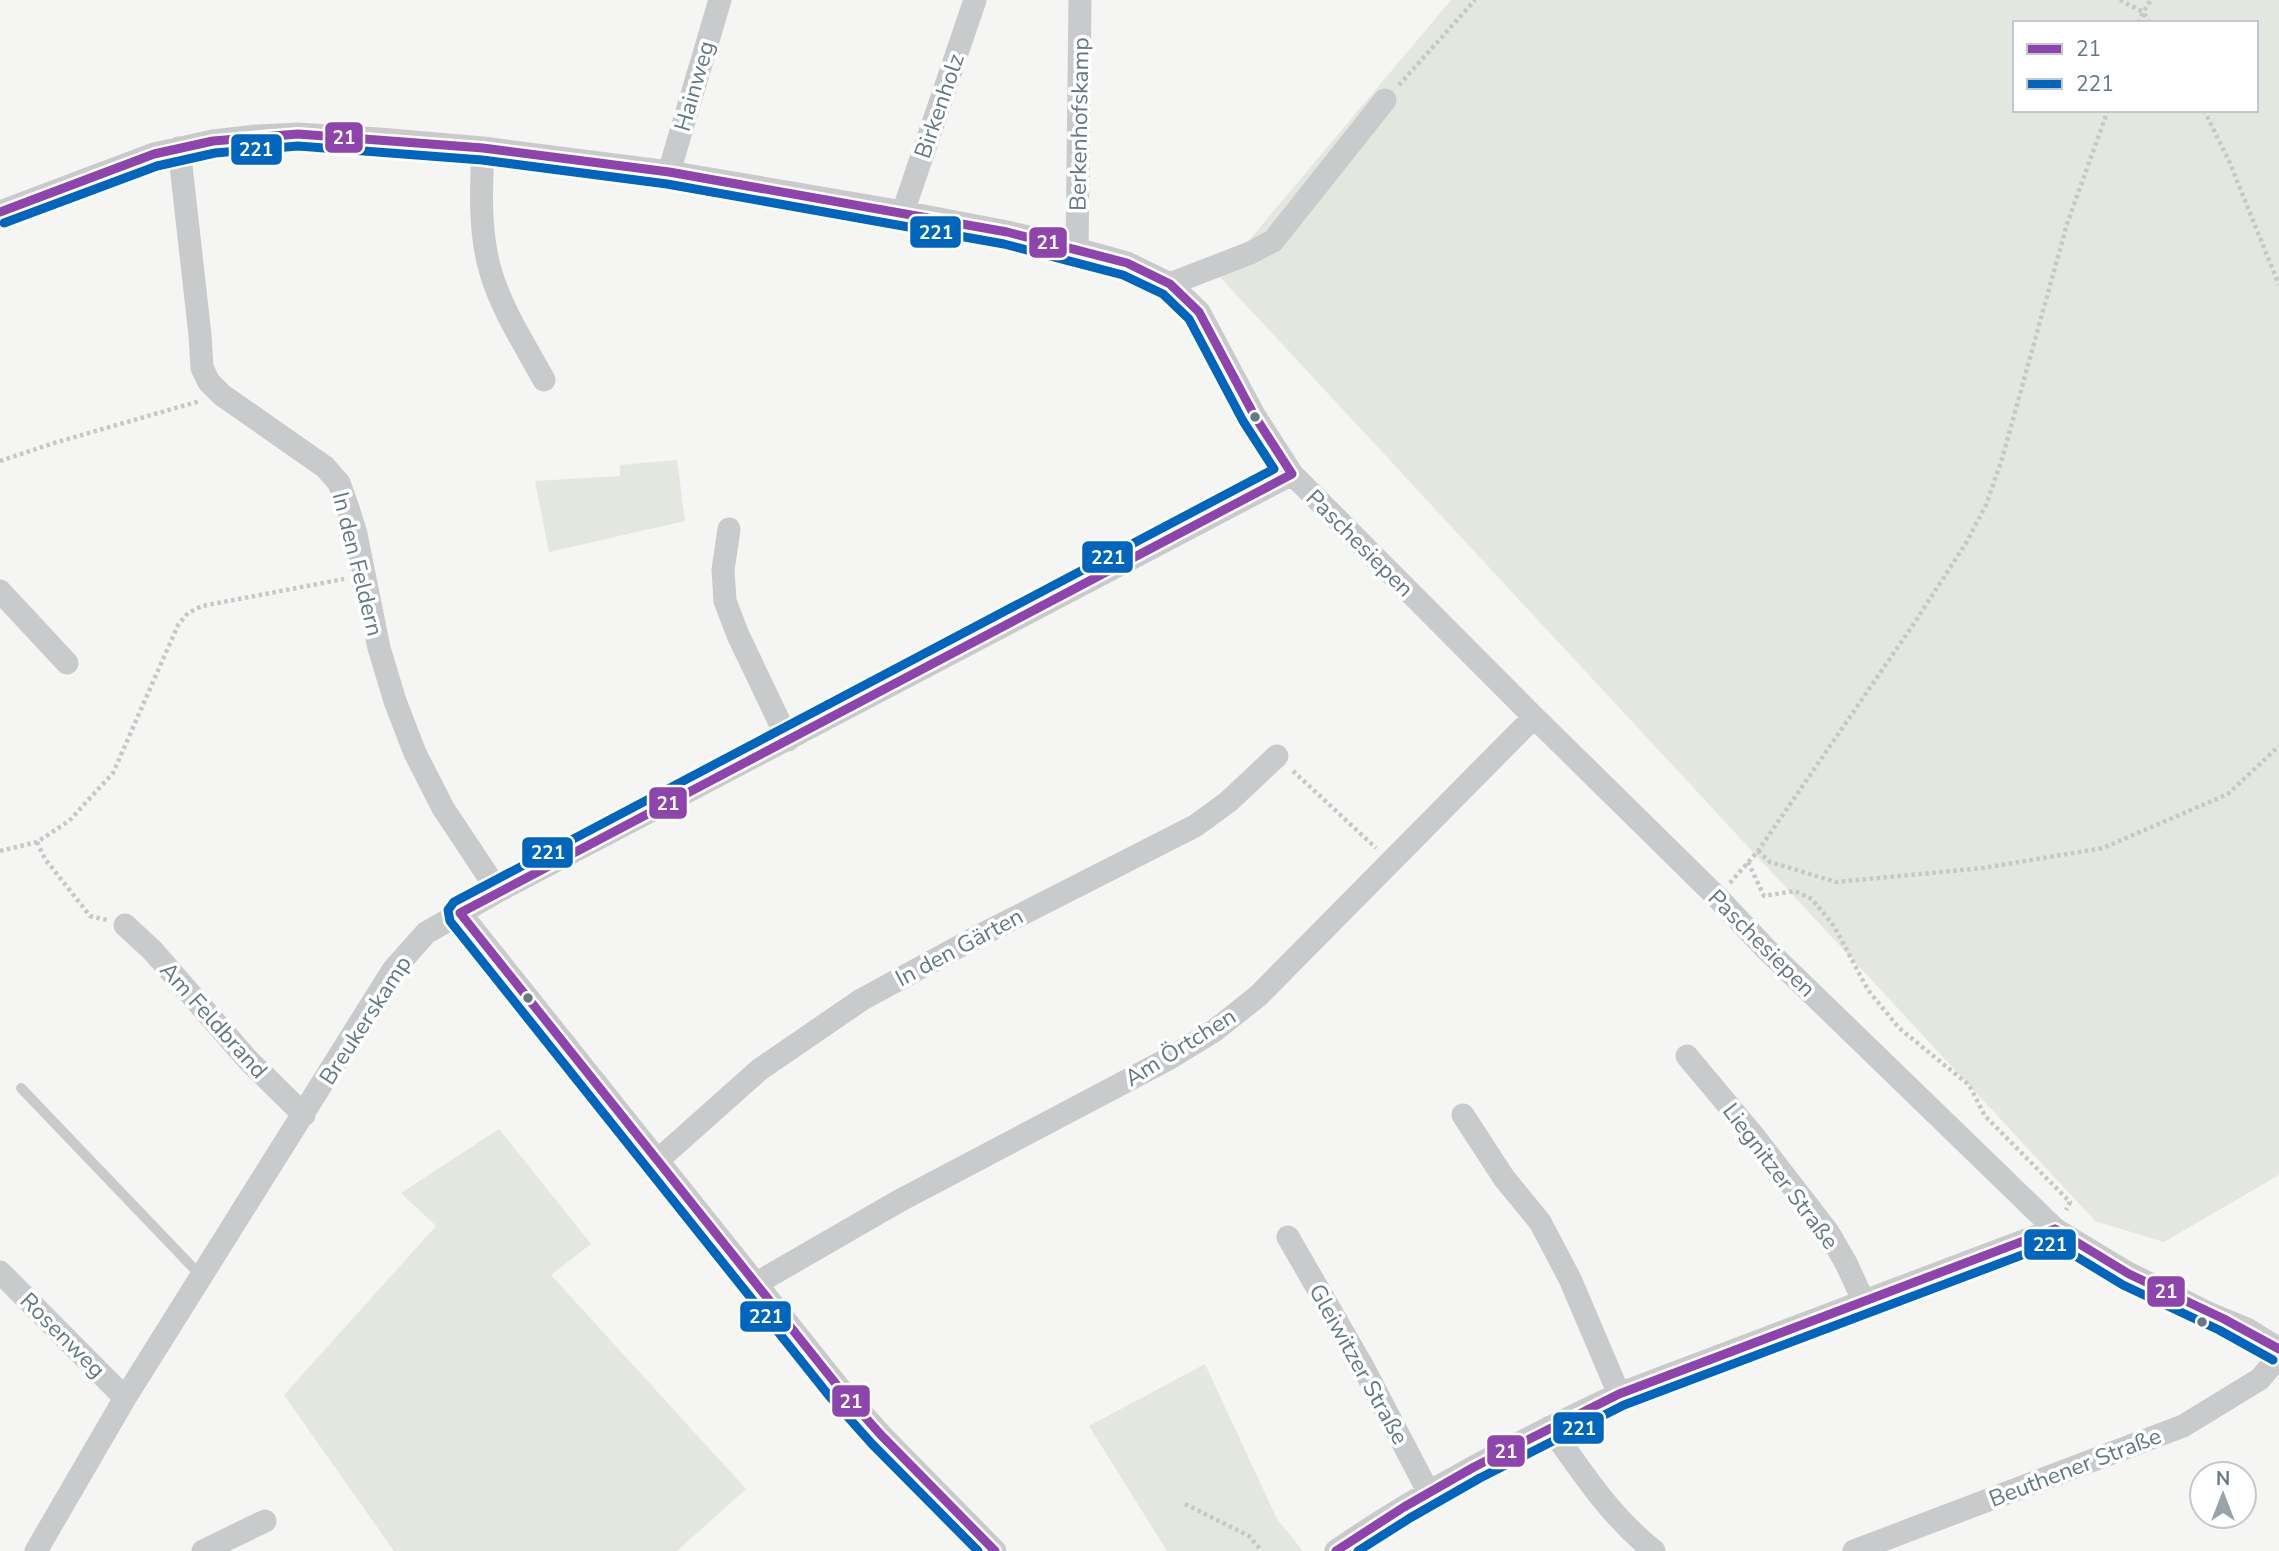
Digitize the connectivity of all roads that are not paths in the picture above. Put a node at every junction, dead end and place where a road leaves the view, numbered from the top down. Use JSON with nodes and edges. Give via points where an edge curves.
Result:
{"nodes":[{"id":1,"x":720,"y":0,"type":"edge"},
{"id":2,"x":975,"y":0,"type":"edge"},
{"id":3,"x":1080,"y":0,"type":"edge"},
{"id":4,"x":1385,"y":100,"type":"road end"},
{"id":5,"x":178,"y":148,"type":"junction"},
{"id":6,"x":483,"y":148,"type":"junction"},
{"id":7,"x":669,"y":172,"type":"junction"},
{"id":8,"x":0,"y":212,"type":"edge"},
{"id":9,"x":903,"y":212,"type":"junction"},
{"id":10,"x":1077,"y":249,"type":"junction"},
{"id":11,"x":1170,"y":284,"type":"junction"},
{"id":12,"x":544,"y":380,"type":"dead end"},
{"id":13,"x":1292,"y":474,"type":"junction"},
{"id":14,"x":729,"y":529,"type":"dead end"},
{"id":15,"x":0,"y":591,"type":"edge"},
{"id":16,"x":67,"y":663,"type":"dead end"},
{"id":17,"x":1534,"y":717,"type":"junction"},
{"id":18,"x":788,"y":740,"type":"junction"},
{"id":19,"x":1277,"y":756,"type":"road end"},
{"id":20,"x":498,"y":891,"type":"junction"},
{"id":21,"x":460,"y":913,"type":"junction"},
{"id":22,"x":125,"y":925,"type":"road end"},
{"id":23,"x":1688,"y":1056,"type":"dead end"},
{"id":24,"x":20,"y":1088,"type":"dead end"},
{"id":25,"x":304,"y":1115,"type":"junction"},
{"id":26,"x":1463,"y":1115,"type":"dead end"},
{"id":27,"x":657,"y":1161,"type":"junction"},
{"id":28,"x":2055,"y":1229,"type":"junction"},
{"id":29,"x":1288,"y":1237,"type":"dead end"},
{"id":30,"x":0,"y":1272,"type":"edge"},
{"id":31,"x":202,"y":1277,"type":"junction"},
{"id":32,"x":757,"y":1283,"type":"junction"},
{"id":33,"x":1864,"y":1301,"type":"junction"},
{"id":34,"x":2279,"y":1349,"type":"edge"},
{"id":35,"x":2279,"y":1356,"type":"edge"},
{"id":36,"x":1619,"y":1394,"type":"junction"},
{"id":37,"x":125,"y":1398,"type":"junction"},
{"id":38,"x":1550,"y":1427,"type":"junction"},
{"id":39,"x":1429,"y":1493,"type":"junction"},
{"id":40,"x":265,"y":1521,"type":"dead end"},
{"id":41,"x":36,"y":1551,"type":"edge"},
{"id":42,"x":202,"y":1551,"type":"edge"},
{"id":43,"x":995,"y":1551,"type":"edge"},
{"id":44,"x":1336,"y":1551,"type":"edge"},
{"id":45,"x":1654,"y":1551,"type":"edge"},
{"id":46,"x":1854,"y":1551,"type":"edge"}],
"edges":[{"from":1,"to":7,"type":"street","name":"Hainweg"},
{"from":2,"to":9,"type":"street","name":"Birkenholz"},
{"from":3,"to":10,"type":"street","name":"Berkenhofskamp"},
{"from":4,"to":11,"type":"street","via":[[1273,241]]},
{"from":5,"to":6,"type":"street","name":"Berkenhofskamp","via":[[257,135],[298,134]]},
{"from":5,"to":8,"type":"street","name":"Berkenhofskamp"},
{"from":5,"to":20,"type":"street","name":"In den Feldern","via":[[202,368],[222,395],[325,467],[339,483],[356,534],[379,648],[415,753],[443,808]]},
{"from":6,"to":7,"type":"street","name":"Berkenhofskamp"},
{"from":6,"to":12,"type":"street","via":[[481,200],[490,272]]},
{"from":7,"to":9,"type":"street","name":"Berkenhofskamp"},
{"from":9,"to":10,"type":"street","name":"Berkenhofskamp"},
{"from":10,"to":11,"type":"street","name":"Berkenhofskamp","via":[[1127,263]]},
{"from":11,"to":13,"type":"street","name":"Berkenhofskamp","via":[[1199,312],[1254,415]]},
{"from":13,"to":17,"type":"street","name":"Paschesiepen"},
{"from":13,"to":18,"type":"street","name":"Breukerskamp"},
{"from":14,"to":18,"type":"street","via":[[723,569],[725,601]]},
{"from":15,"to":16,"type":"street"},
{"from":17,"to":28,"type":"street","name":"Paschesiepen"},
{"from":17,"to":32,"type":"street","name":"Am Örtchen","via":[[1258,996],[1213,1031]]},
{"from":18,"to":20,"type":"street","name":"Breukerskamp"},
{"from":19,"to":27,"type":"street","name":"In den Gärten","via":[[1195,826],[861,1000],[759,1070]]},
{"from":20,"to":21,"type":"street","name":"Breukerskamp"},
{"from":21,"to":25,"type":"street","name":"Breukerskamp","via":[[426,933],[393,970]]},
{"from":21,"to":27,"type":"street"},
{"from":22,"to":25,"type":"street","name":"Am Feldbrand"},
{"from":23,"to":33,"type":"street","name":"Liegnitzer Straße","via":[[1828,1232]]},
{"from":24,"to":31,"type":"lane"},
{"from":25,"to":31,"type":"street","name":"Breukerskamp"},
{"from":26,"to":36,"type":"street","via":[[1540,1223],[1570,1279]]},
{"from":27,"to":32,"type":"street"},
{"from":28,"to":33,"type":"street"},
{"from":28,"to":34,"type":"street","name":"Paschesiepen","via":[[2126,1272]]},
{"from":29,"to":39,"type":"street","name":"Gleiwitzer Straße"},
{"from":30,"to":37,"type":"street","name":"Rosenweg"},
{"from":31,"to":37,"type":"street","name":"Breukerskamp"},
{"from":32,"to":43,"type":"street","via":[[840,1389]]},
{"from":33,"to":36,"type":"street"},
{"from":35,"to":46,"type":"street","name":"Beuthener Straße","via":[[2260,1379],[2183,1426]]},
{"from":36,"to":38,"type":"street"},
{"from":37,"to":41,"type":"street","name":"Breukerskamp"},
{"from":38,"to":39,"type":"street"},
{"from":38,"to":45,"type":"street","via":[[1600,1496],[1633,1535]]},
{"from":39,"to":44,"type":"street"},
{"from":40,"to":42,"type":"street"}]}
